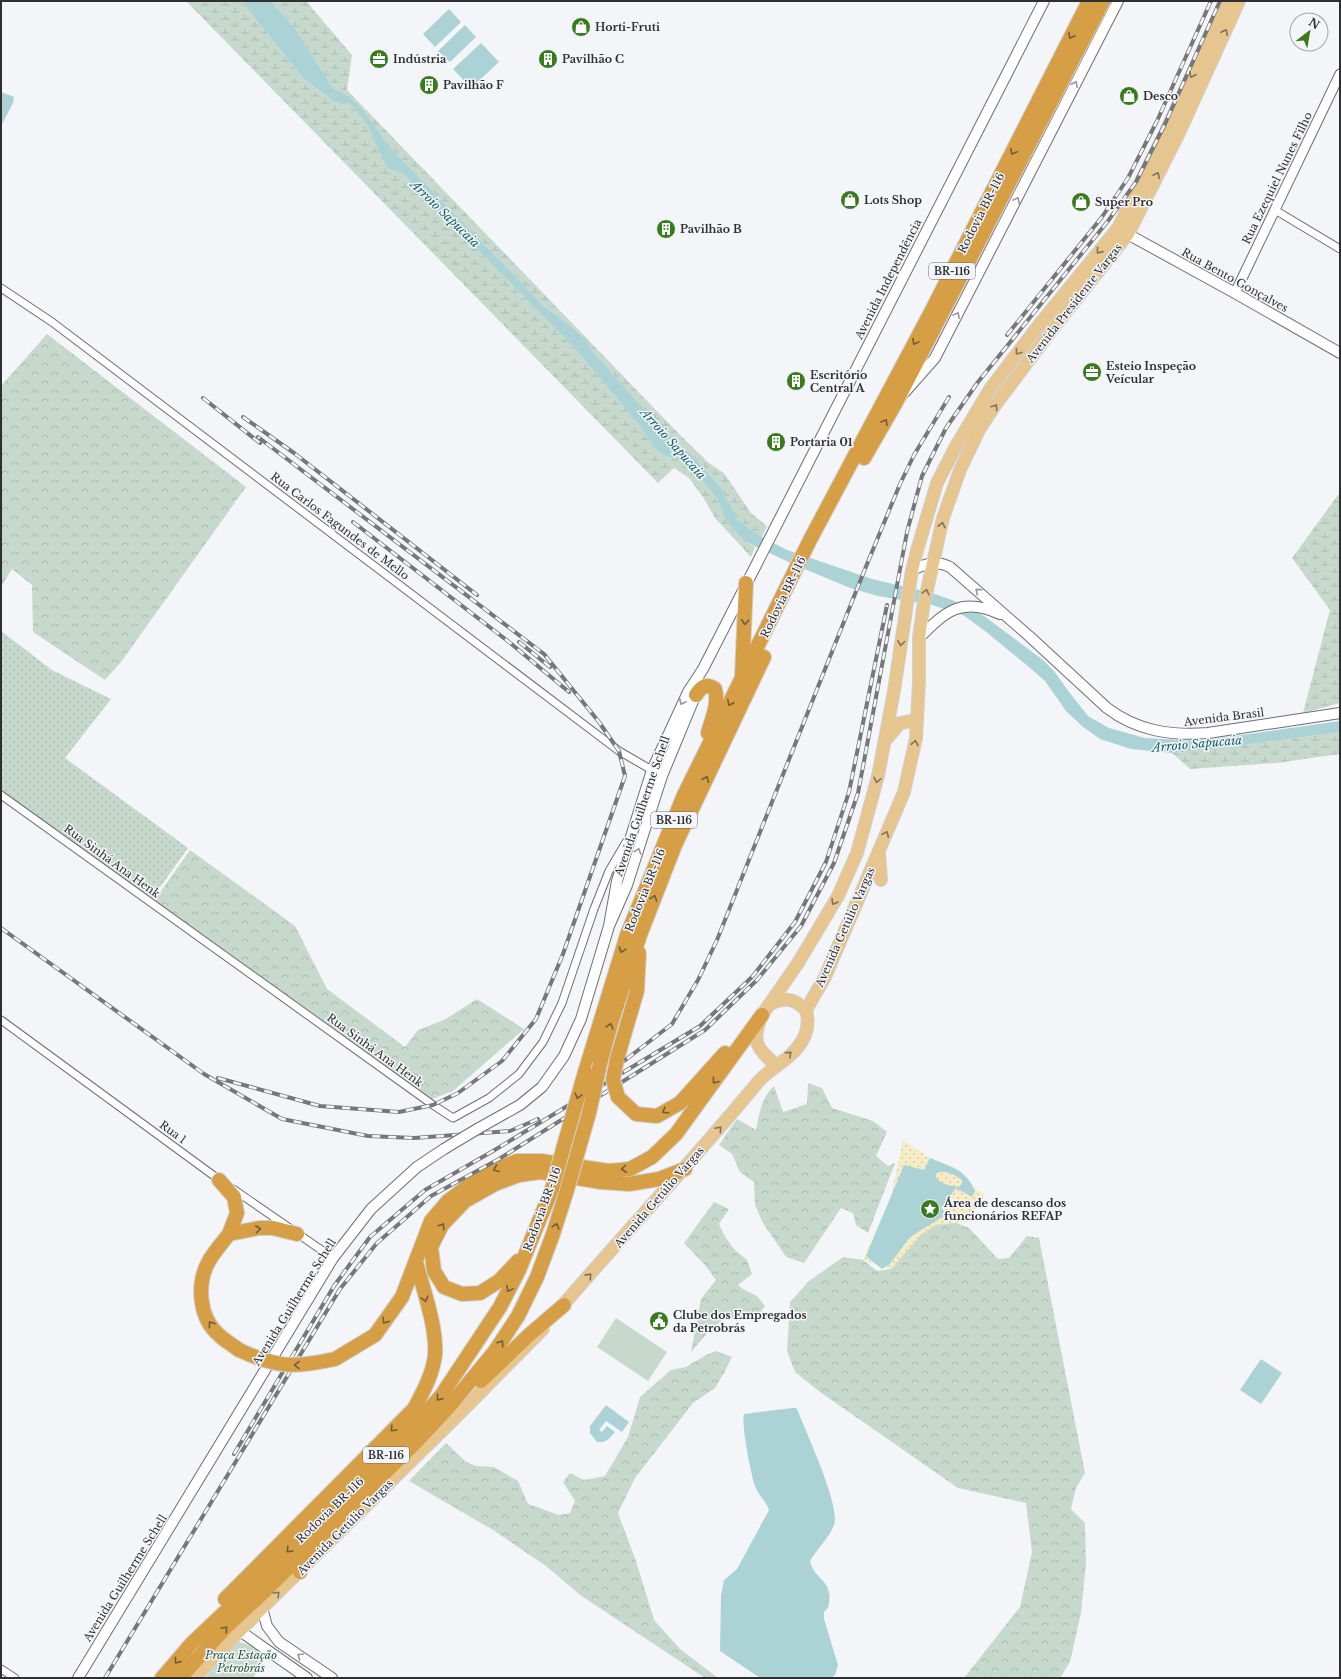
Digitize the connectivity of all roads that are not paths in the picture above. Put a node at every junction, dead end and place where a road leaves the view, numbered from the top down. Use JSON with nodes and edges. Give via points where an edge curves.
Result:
{"nodes":[{"id":1,"x":1044,"y":1,"type":"edge"},
{"id":2,"x":1089,"y":1,"type":"edge"},
{"id":3,"x":1103,"y":1,"type":"edge"},
{"id":4,"x":1118,"y":1,"type":"edge"},
{"id":5,"x":1226,"y":1,"type":"edge"},
{"id":6,"x":1239,"y":1,"type":"edge"},
{"id":7,"x":1209,"y":52,"type":"junction"},
{"id":8,"x":1340,"y":74,"type":"edge"},
{"id":9,"x":1275,"y":210,"type":"junction"},
{"id":10,"x":1123,"y":231,"type":"junction"},
{"id":11,"x":1340,"y":249,"type":"edge"},
{"id":12,"x":4,"y":289,"type":"edge"},
{"id":13,"x":1235,"y":293,"type":"junction"},
{"id":14,"x":1035,"y":330,"type":"junction"},
{"id":15,"x":1046,"y":338,"type":"junction"},
{"id":16,"x":1340,"y":353,"type":"edge"},
{"id":17,"x":895,"y":404,"type":"junction"},
{"id":18,"x":947,"y":463,"type":"junction"},
{"id":19,"x":960,"y":470,"type":"junction"},
{"id":20,"x":815,"y":541,"type":"junction"},
{"id":21,"x":765,"y":547,"type":"joint"},
{"id":22,"x":933,"y":563,"type":"junction"},
{"id":23,"x":912,"y":572,"type":"junction"},
{"id":24,"x":795,"y":581,"type":"junction"},
{"id":25,"x":746,"y":583,"type":"junction"},
{"id":26,"x":906,"y":604,"type":"joint"},
{"id":27,"x":922,"y":608,"type":"joint"},
{"id":28,"x":1007,"y":618,"type":"junction"},
{"id":29,"x":918,"y":638,"type":"junction"},
{"id":30,"x":703,"y":669,"type":"junction"},
{"id":31,"x":742,"y":680,"type":"junction"},
{"id":32,"x":696,"y":695,"type":"junction"},
{"id":33,"x":1340,"y":713,"type":"edge"},
{"id":34,"x":918,"y":720,"type":"junction"},
{"id":35,"x":884,"y":742,"type":"junction"},
{"id":36,"x":652,"y":770,"type":"junction"},
{"id":37,"x":696,"y":771,"type":"junction"},
{"id":38,"x":662,"y":776,"type":"junction"},
{"id":39,"x":1,"y":795,"type":"edge"},
{"id":40,"x":634,"y":830,"type":"junction"},
{"id":41,"x":644,"y":834,"type":"junction"},
{"id":42,"x":879,"y":850,"type":"junction"},
{"id":43,"x":881,"y":880,"type":"dead end"},
{"id":44,"x":609,"y":926,"type":"junction"},
{"id":45,"x":640,"y":934,"type":"junction"},
{"id":46,"x":766,"y":1010,"type":"junction"},
{"id":47,"x":806,"y":1010,"type":"junction"},
{"id":48,"x":1,"y":1020,"type":"edge"},
{"id":49,"x":776,"y":1065,"type":"junction"},
{"id":50,"x":685,"y":1168,"type":"junction"},
{"id":51,"x":219,"y":1180,"type":"junction"},
{"id":52,"x":536,"y":1227,"type":"junction"},
{"id":53,"x":229,"y":1234,"type":"junction"},
{"id":54,"x":297,"y":1234,"type":"junction"},
{"id":55,"x":333,"y":1258,"type":"junction"},
{"id":56,"x":416,"y":1262,"type":"junction"},
{"id":57,"x":564,"y":1305,"type":"junction"},
{"id":58,"x":448,"y":1408,"type":"junction"},
{"id":59,"x":311,"y":1544,"type":"junction"},
{"id":60,"x":300,"y":1572,"type":"junction"},
{"id":61,"x":262,"y":1608,"type":"junction"},
{"id":62,"x":240,"y":1631,"type":"junction"},
{"id":63,"x":192,"y":1643,"type":"junction"},
{"id":64,"x":1,"y":1669,"type":"edge"},
{"id":65,"x":15,"y":1678,"type":"edge"},
{"id":66,"x":78,"y":1678,"type":"edge"},
{"id":67,"x":162,"y":1678,"type":"edge"},
{"id":68,"x":180,"y":1678,"type":"edge"},
{"id":69,"x":194,"y":1678,"type":"edge"},
{"id":70,"x":307,"y":1678,"type":"edge"},
{"id":71,"x":332,"y":1678,"type":"edge"}],
"edges":[{"from":1,"to":21,"type":"main road","name":"Avenida Independência"},
{"from":2,"to":20,"type":"highway","name":"Rodovia BR-116","number":"BR-116","one_way":true},
{"from":3,"to":17,"type":"highway","name":"Rodovia BR-116","number":"BR-116"},
{"from":17,"to":4,"type":"main road","name":"Rodovia BR-116","one_way":true,"via":[[935,358]]},
{"from":5,"to":7,"type":"main road","name":"Avenida Presidente Vargas"},
{"from":7,"to":6,"type":"main road","name":"Avenida Presidente Vargas","one_way":true},
{"from":7,"to":10,"type":"main road","name":"Avenida Presidente Vargas","via":[[1168,127]]},
{"from":8,"to":9,"type":"street","name":"Rua Ezequiel Nunes Filho"},
{"from":9,"to":11,"type":"street"},
{"from":9,"to":13,"type":"street","name":"Rua Ezequiel Nunes Filho"},
{"from":10,"to":13,"type":"main road","name":"Rua Bento Gonçalves"},
{"from":10,"to":14,"type":"main road","name":"Avenida Presidente Vargas","one_way":true},
{"from":10,"to":15,"type":"main road","name":"Avenida Presidente Vargas"},
{"from":12,"to":36,"type":"street","name":"Rua Carlos Fagundes de Mello","via":[[58,326],[619,751]]},
{"from":13,"to":16,"type":"main road","name":"Rua Bento Gonçalves"},
{"from":14,"to":15,"type":"main road"},
{"from":14,"to":18,"type":"main road","name":"Avenida Presidente Vargas","one_way":true,"via":[[990,389]]},
{"from":19,"to":15,"type":"main road","name":"Avenida Presidente Vargas","one_way":true,"via":[[979,430]]},
{"from":20,"to":17,"type":"highway","name":"Rodovia BR-116","number":"BR-116","one_way":true},
{"from":18,"to":19,"type":"main road"},
{"from":18,"to":23,"type":"main road","name":"Avenida Presidente Vargas","via":[[937,483]]},
{"from":22,"to":19,"type":"main road","name":"Avenida Presidente Vargas","one_way":true,"via":[[943,518]]},
{"from":20,"to":24,"type":"highway","name":"Rodovia BR-116","number":"BR-116"},
{"from":21,"to":25,"type":"main road","name":"Avenida Guilherme Schell"},
{"from":22,"to":23,"type":"main road","via":[[923,565]]},
{"from":27,"to":22,"type":"main road","name":"Avenida Presidente Vargas","one_way":true},
{"from":28,"to":22,"type":"main road","name":"Avenida Brasil","one_way":true,"via":[[955,571],[943,564]]},
{"from":23,"to":26,"type":"main road","name":"Avenida Presidente Vargas"},
{"from":24,"to":31,"type":"highway","name":"Rodovia BR-116","number":"BR-116"},
{"from":45,"to":24,"type":"highway","name":"Rodovia BR-116","number":"BR-116","one_way":true,"via":[[675,844]]},
{"from":25,"to":30,"type":"main road","name":"Avenida Guilherme Schell"},
{"from":25,"to":31,"type":"highway","number":"BR-116","one_way":true},
{"from":26,"to":35,"type":"main road","name":"Avenida Getúlio Vargas","one_way":true},
{"from":27,"to":29,"type":"main road","name":"Avenida Getúlio Vargas"},
{"from":28,"to":29,"type":"main road","name":"Avenida Brasil","via":[[988,609],[970,607],[951,610],[942,615]]},
{"from":28,"to":33,"type":"main road","name":"Avenida Brasil","via":[[1119,718],[1149,730],[1187,735]]},
{"from":29,"to":34,"type":"main road","name":"Avenida Getúlio Vargas"},
{"from":30,"to":32,"type":"main road","name":"Avenida Guilherme Schell"},
{"from":30,"to":36,"type":"main road","name":"Avenida Guilherme Schell","one_way":true,"via":[[688,692]]},
{"from":31,"to":37,"type":"highway","name":"Rodovia BR-116","number":"BR-116","one_way":true},
{"from":32,"to":37,"type":"highway","via":[[701,688],[710,686],[715,689],[717,696]]},
{"from":32,"to":38,"type":"main road","name":"Avenida Guilherme Schell"},
{"from":34,"to":35,"type":"main road","via":[[900,723]]},
{"from":42,"to":34,"type":"main road","name":"Avenida Getúlio Vargas","one_way":true,"via":[[904,792]]},
{"from":35,"to":46,"type":"main road","name":"Avenida Getúlio Vargas","one_way":true,"via":[[878,776],[857,853],[838,896]]},
{"from":36,"to":38,"type":"street","name":"Rua Carlos Fagundes de Mello"},
{"from":36,"to":40,"type":"main road","name":"Avenida Guilherme Schell"},
{"from":37,"to":52,"type":"highway","name":"Rodovia BR-116","number":"BR-116","one_way":true,"bridge":true,"via":[[627,935],[552,1188]]},
{"from":38,"to":41,"type":"main road","name":"Avenida Guilherme Schell"},
{"from":39,"to":40,"type":"street","name":"Rua Sinhá Ana Henk","via":[[453,1118],[489,1098],[519,1074],[543,1042],[562,1003],[609,870]]},
{"from":40,"to":41,"type":"main road"},
{"from":40,"to":44,"type":"main road","name":"Avenida Guilherme Schell","via":[[617,881]]},
{"from":44,"to":41,"type":"main road","name":"Avenida Guilherme Schell","one_way":true,"via":[[627,885]]},
{"from":42,"to":43,"type":"main road"},
{"from":42,"to":47,"type":"main road","name":"Avenida Getúlio Vargas","via":[[824,976]]},
{"from":44,"to":55,"type":"main road","name":"Avenida Guilherme Schell","bridge":true,"via":[[581,1019],[564,1056],[542,1087],[520,1105],[417,1167],[371,1209]]},
{"from":46,"to":45,"type":"highway","number":"BR-116","one_way":true,"bridge":true,"via":[[680,1103],[657,1116],[636,1114],[618,1097],[613,1080],[637,991]]},
{"from":58,"to":45,"type":"highway","name":"Rodovia BR-116","number":"BR-116","one_way":true,"bridge":true,"via":[[495,1351],[518,1316],[537,1277],[567,1190],[612,1020]]},
{"from":46,"to":47,"type":"main road","via":[[781,999],[800,1004]]},
{"from":46,"to":49,"type":"main road","via":[[758,1024],[756,1038],[760,1051]]},
{"from":46,"to":56,"type":"highway","one_way":true,"via":[[676,1134],[652,1158],[630,1169],[609,1171],[541,1161],[517,1161],[484,1174],[448,1202],[431,1221]]},
{"from":49,"to":47,"type":"main road","name":"Avenida Getúlio Vargas","one_way":true,"via":[[802,1042],[809,1019]]},
{"from":48,"to":51,"type":"street","name":"Rua 1"},
{"from":50,"to":49,"type":"main road","name":"Avenida Getúlio Vargas","one_way":true},
{"from":52,"to":50,"type":"highway","number":"BR-116","one_way":true,"via":[[518,1261],[499,1281],[480,1293],[462,1294],[444,1287],[434,1271],[431,1248],[442,1225],[465,1201],[519,1174],[540,1172],[629,1184],[659,1179]]},
{"from":57,"to":50,"type":"main road","name":"Avenida Getúlio Vargas","one_way":true},
{"from":51,"to":53,"type":"highway","via":[[234,1197],[237,1213]]},
{"from":51,"to":54,"type":"street","name":"Rua 1"},
{"from":52,"to":63,"type":"highway","name":"Rodovia BR-116","number":"BR-116","one_way":true,"via":[[500,1308],[441,1396],[408,1434]]},
{"from":53,"to":54,"type":"highway","one_way":true,"via":[[259,1228],[273,1228]]},
{"from":56,"to":53,"type":"highway","one_way":true,"bridge":true,"via":[[402,1297],[375,1335],[335,1359],[307,1365],[280,1365],[239,1350],[218,1335],[207,1319],[202,1301],[201,1282],[208,1262]]},
{"from":54,"to":55,"type":"street","name":"Rua 1"},
{"from":55,"to":66,"type":"main road","name":"Avenida Guilherme Schell"},
{"from":56,"to":63,"type":"highway","number":"BR-116","one_way":true,"via":[[434,1332],[435,1355],[427,1385],[414,1409],[212,1612]]},
{"from":57,"to":58,"type":"highway","number":"BR-116"},
{"from":57,"to":60,"type":"main road","name":"Avenida Getúlio Vargas","via":[[534,1340]]},
{"from":58,"to":59,"type":"highway","name":"Rodovia BR-116","number":"BR-116"},
{"from":59,"to":60,"type":"highway","number":"BR-116"},
{"from":68,"to":59,"type":"highway","name":"Rodovia BR-116","number":"BR-116","one_way":true,"via":[[227,1626]]},
{"from":61,"to":60,"type":"main road","name":"Avenida Getúlio Vargas","one_way":true},
{"from":61,"to":62,"type":"main road","name":"Avenida Getúlio Vargas"},
{"from":71,"to":61,"type":"main road","one_way":true,"via":[[279,1642],[267,1626]]},
{"from":62,"to":69,"type":"main road","name":"Avenida Getúlio Vargas"},
{"from":62,"to":70,"type":"main road"},
{"from":63,"to":67,"type":"highway","name":"Rodovia BR-116","number":"BR-116","one_way":true},
{"from":64,"to":65,"type":"street"}]}
